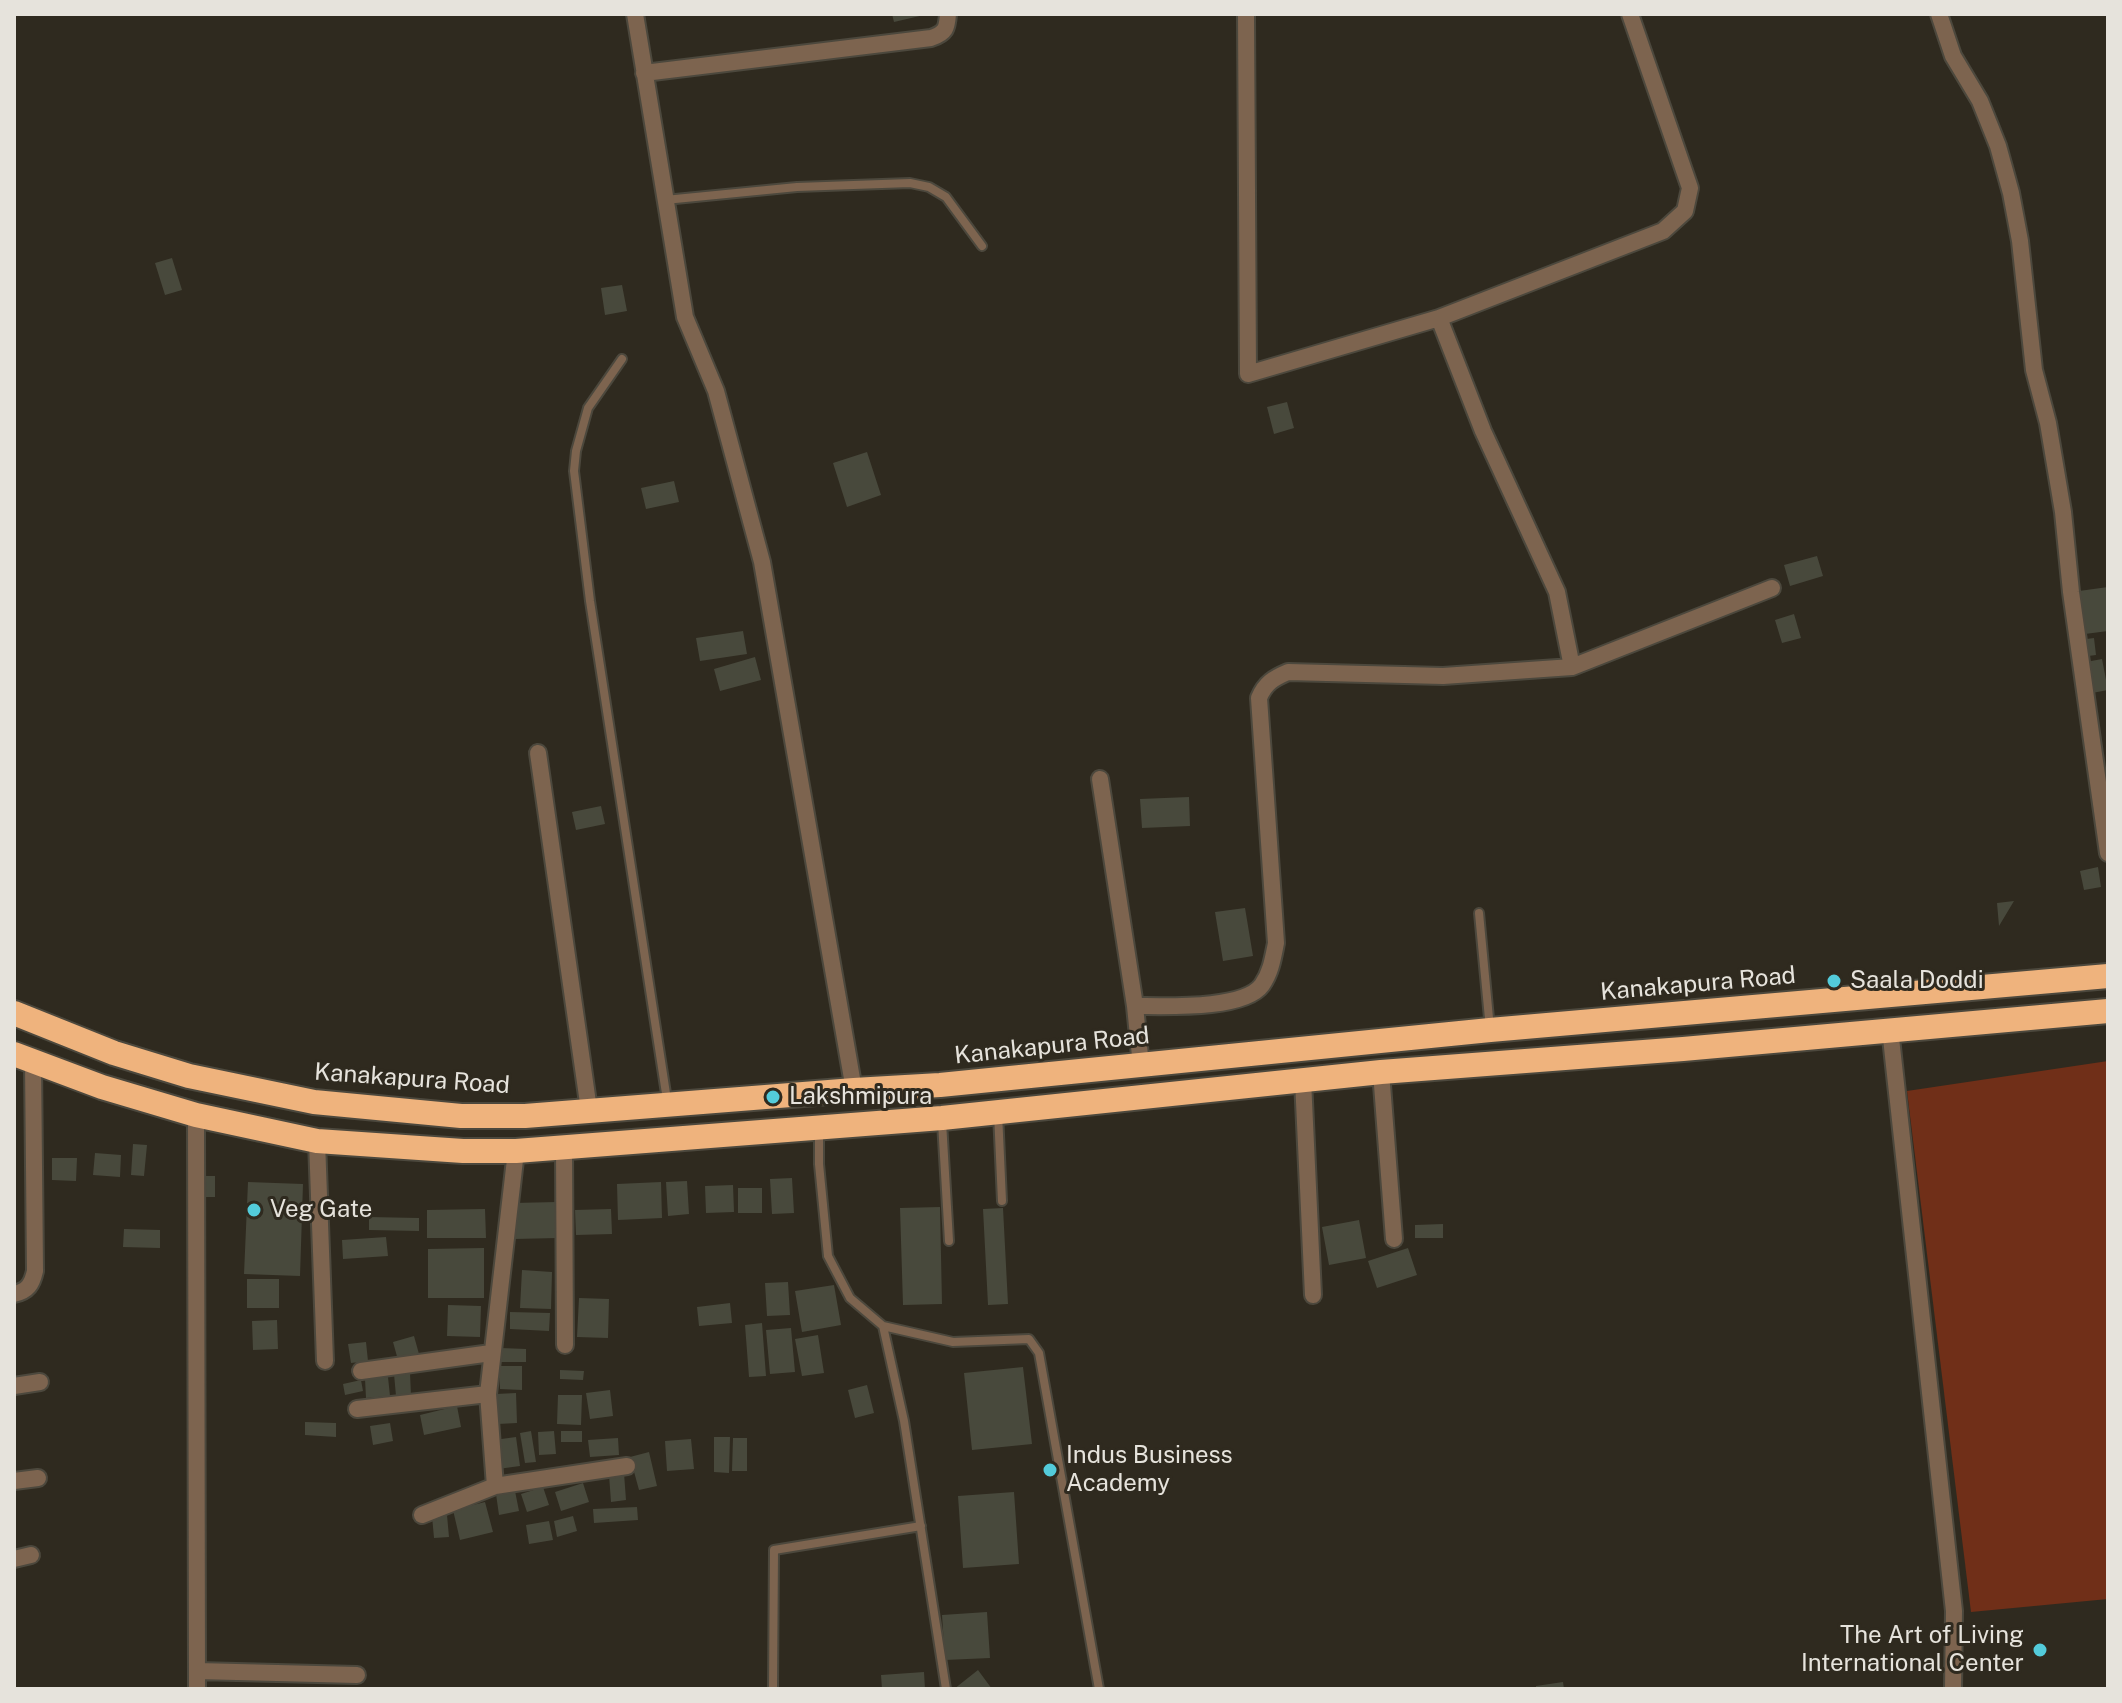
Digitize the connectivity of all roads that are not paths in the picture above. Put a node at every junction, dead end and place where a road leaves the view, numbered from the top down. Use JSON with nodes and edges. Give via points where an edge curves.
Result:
{"nodes":[{"id":1,"x":635,"y":14,"type":"edge"},
{"id":2,"x":948,"y":14,"type":"edge"},
{"id":3,"x":1246,"y":14,"type":"edge"},
{"id":4,"x":1630,"y":14,"type":"edge"},
{"id":5,"x":1939,"y":14,"type":"edge"},
{"id":6,"x":644,"y":73,"type":"junction"},
{"id":7,"x":664,"y":200,"type":"junction"},
{"id":8,"x":982,"y":246,"type":"dead end"},
{"id":9,"x":1439,"y":318,"type":"junction"},
{"id":10,"x":622,"y":359,"type":"dead end"},
{"id":11,"x":1772,"y":588,"type":"dead end"},
{"id":12,"x":1572,"y":667,"type":"junction"},
{"id":13,"x":538,"y":753,"type":"dead end"},
{"id":14,"x":1100,"y":779,"type":"dead end"},
{"id":15,"x":2108,"y":853,"type":"edge"},
{"id":16,"x":1479,"y":913,"type":"dead end"},
{"id":17,"x":2108,"y":976,"type":"edge"},
{"id":18,"x":1135,"y":1006,"type":"junction"},
{"id":19,"x":2108,"y":1011,"type":"edge"},
{"id":20,"x":14,"y":1013,"type":"edge"},
{"id":21,"x":1890,"y":1029,"type":"junction"},
{"id":22,"x":1490,"y":1030,"type":"junction"},
{"id":23,"x":24,"y":1058,"type":"edge"},
{"id":24,"x":1220,"y":1058,"type":"junction"},
{"id":25,"x":1141,"y":1066,"type":"junction"},
{"id":26,"x":1381,"y":1072,"type":"junction"},
{"id":27,"x":1303,"y":1080,"type":"junction"},
{"id":28,"x":1223,"y":1088,"type":"junction"},
{"id":29,"x":854,"y":1090,"type":"junction"},
{"id":30,"x":668,"y":1105,"type":"junction"},
{"id":31,"x":589,"y":1110,"type":"junction"},
{"id":32,"x":998,"y":1113,"type":"junction"},
{"id":33,"x":196,"y":1115,"type":"junction"},
{"id":34,"x":942,"y":1118,"type":"junction"},
{"id":35,"x":819,"y":1126,"type":"junction"},
{"id":36,"x":317,"y":1141,"type":"junction"},
{"id":37,"x":564,"y":1147,"type":"junction"},
{"id":38,"x":516,"y":1151,"type":"junction"},
{"id":39,"x":1002,"y":1201,"type":"dead end"},
{"id":40,"x":1394,"y":1239,"type":"dead end"},
{"id":41,"x":949,"y":1241,"type":"dead end"},
{"id":42,"x":14,"y":1294,"type":"edge"},
{"id":43,"x":1313,"y":1295,"type":"dead end"},
{"id":44,"x":883,"y":1326,"type":"junction"},
{"id":45,"x":565,"y":1345,"type":"dead end"},
{"id":46,"x":491,"y":1353,"type":"junction"},
{"id":47,"x":325,"y":1361,"type":"dead end"},
{"id":48,"x":361,"y":1371,"type":"dead end"},
{"id":49,"x":40,"y":1382,"type":"dead end"},
{"id":50,"x":14,"y":1386,"type":"edge"},
{"id":51,"x":488,"y":1394,"type":"junction"},
{"id":52,"x":357,"y":1409,"type":"dead end"},
{"id":53,"x":627,"y":1466,"type":"dead end"},
{"id":54,"x":38,"y":1478,"type":"dead end"},
{"id":55,"x":14,"y":1481,"type":"edge"},
{"id":56,"x":495,"y":1486,"type":"junction"},
{"id":57,"x":422,"y":1515,"type":"dead end"},
{"id":58,"x":921,"y":1526,"type":"junction"},
{"id":59,"x":197,"y":1671,"type":"junction"},
{"id":60,"x":357,"y":1675,"type":"dead end"},
{"id":61,"x":197,"y":1689,"type":"edge"},
{"id":62,"x":773,"y":1689,"type":"edge"},
{"id":63,"x":946,"y":1689,"type":"edge"},
{"id":64,"x":1099,"y":1689,"type":"edge"},
{"id":65,"x":1953,"y":1689,"type":"edge"}],
"edges":[{"from":1,"to":6,"type":"street"},
{"from":2,"to":6,"type":"street","via":[[947,29],[931,38]]},
{"from":3,"to":9,"type":"street","via":[[1248,374]]},
{"from":4,"to":9,"type":"street","via":[[1690,188],[1685,211],[1663,231]]},
{"from":5,"to":15,"type":"street","via":[[1953,56],[1980,101],[2011,193],[2034,370],[2063,512]]},
{"from":6,"to":7,"type":"street"},
{"from":7,"to":8,"type":"lane","via":[[910,183],[946,197]]},
{"from":7,"to":29,"type":"street","via":[[685,317],[716,391],[762,562]]},
{"from":9,"to":12,"type":"street","via":[[1483,431],[1557,592]]},
{"from":10,"to":30,"type":"lane","via":[[588,408],[574,471]]},
{"from":11,"to":12,"type":"street"},
{"from":12,"to":18,"type":"street","via":[[1443,676],[1288,672],[1272,679],[1259,698],[1276,943],[1272,965],[1261,987],[1246,999]]},
{"from":13,"to":31,"type":"street"},
{"from":14,"to":18,"type":"street"},
{"from":16,"to":22,"type":"lane"},
{"from":17,"to":22,"type":"highway","name":"Kanakapura Road"},
{"from":18,"to":25,"type":"street"},
{"from":19,"to":21,"type":"highway"},
{"from":20,"to":31,"type":"highway","name":"Kanakapura Road","via":[[189,1076],[314,1102],[461,1116]]},
{"from":21,"to":26,"type":"highway"},
{"from":21,"to":65,"type":"street","via":[[1954,1611]]},
{"from":22,"to":24,"type":"highway","name":"Kanakapura Road"},
{"from":23,"to":33,"type":"highway"},
{"from":23,"to":42,"type":"street","via":[[35,1271],[32,1284]]},
{"from":24,"to":25,"type":"highway","name":"Kanakapura Road"},
{"from":24,"to":28,"type":"highway"},
{"from":25,"to":29,"type":"highway","name":"Kanakapura Road"},
{"from":26,"to":27,"type":"highway"},
{"from":26,"to":40,"type":"street"},
{"from":27,"to":28,"type":"highway"},
{"from":27,"to":43,"type":"street"},
{"from":28,"to":32,"type":"highway"},
{"from":29,"to":30,"type":"highway","name":"Kanakapura Road"},
{"from":30,"to":31,"type":"highway","name":"Kanakapura Road"},
{"from":32,"to":34,"type":"highway"},
{"from":32,"to":39,"type":"lane"},
{"from":33,"to":36,"type":"highway"},
{"from":33,"to":59,"type":"street"},
{"from":34,"to":35,"type":"highway"},
{"from":34,"to":41,"type":"lane"},
{"from":35,"to":37,"type":"highway"},
{"from":35,"to":44,"type":"lane","via":[[828,1256],[850,1298]]},
{"from":36,"to":38,"type":"highway"},
{"from":36,"to":47,"type":"street"},
{"from":37,"to":38,"type":"highway"},
{"from":37,"to":45,"type":"street"},
{"from":38,"to":46,"type":"street"},
{"from":44,"to":58,"type":"lane"},
{"from":44,"to":64,"type":"lane","via":[[953,1342],[1029,1339],[1039,1353]]},
{"from":46,"to":48,"type":"street"},
{"from":46,"to":51,"type":"street"},
{"from":49,"to":50,"type":"street"},
{"from":51,"to":52,"type":"street"},
{"from":51,"to":56,"type":"street"},
{"from":53,"to":56,"type":"street"},
{"from":54,"to":55,"type":"street"},
{"from":56,"to":57,"type":"street"},
{"from":58,"to":62,"type":"lane","via":[[774,1550]]},
{"from":58,"to":63,"type":"lane"},
{"from":59,"to":60,"type":"street"},
{"from":59,"to":61,"type":"street"}]}
